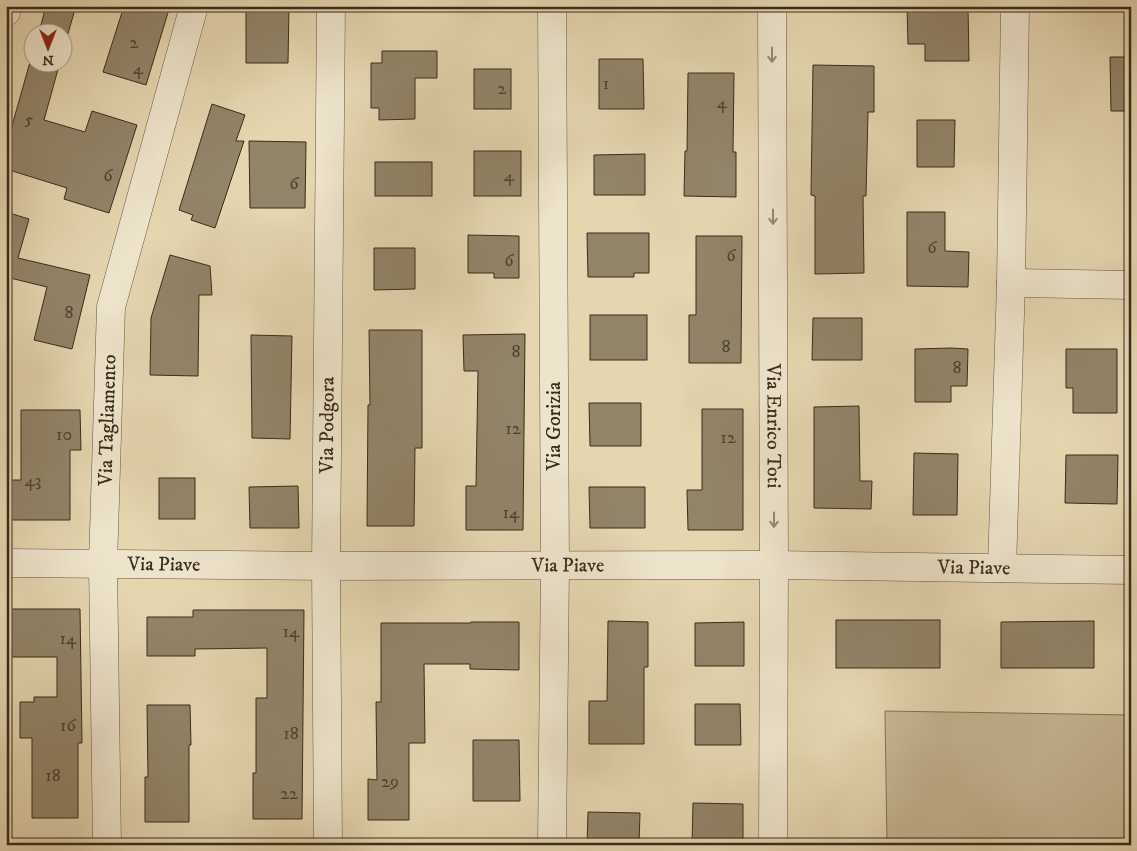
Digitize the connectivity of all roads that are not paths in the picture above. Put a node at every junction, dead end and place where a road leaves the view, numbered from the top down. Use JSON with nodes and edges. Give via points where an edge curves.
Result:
{"nodes":[{"id":1,"x":8,"y":6,"type":"edge"},
{"id":2,"x":194,"y":6,"type":"edge"},
{"id":3,"x":331,"y":6,"type":"edge"},
{"id":4,"x":552,"y":6,"type":"edge"},
{"id":5,"x":772,"y":6,"type":"edge"},
{"id":6,"x":1015,"y":6,"type":"edge"},
{"id":7,"x":6,"y":12,"type":"edge"},
{"id":8,"x":1011,"y":283,"type":"junction"},
{"id":9,"x":1131,"y":286,"type":"edge"},
{"id":10,"x":6,"y":563,"type":"edge"},
{"id":11,"x":102,"y":564,"type":"junction"},
{"id":12,"x":774,"y":565,"type":"junction"},
{"id":13,"x":326,"y":566,"type":"junction"},
{"id":14,"x":555,"y":566,"type":"junction"},
{"id":15,"x":1002,"y":568,"type":"junction"},
{"id":16,"x":1131,"y":570,"type":"edge"},
{"id":17,"x":107,"y":845,"type":"edge"},
{"id":18,"x":328,"y":845,"type":"edge"},
{"id":19,"x":552,"y":845,"type":"edge"},
{"id":20,"x":773,"y":845,"type":"edge"}],
"edges":[{"from":1,"to":7,"type":"street"},
{"from":2,"to":11,"type":"street","name":"Via Tagliamento","via":[[111,307]]},
{"from":3,"to":13,"type":"street","name":"Via Podgora"},
{"from":4,"to":14,"type":"street","name":"Via Gorizia"},
{"from":5,"to":12,"type":"street","name":"Via Enrico Toti","one_way":true},
{"from":6,"to":8,"type":"street"},
{"from":8,"to":9,"type":"street"},
{"from":8,"to":15,"type":"street"},
{"from":10,"to":11,"type":"street","name":"Via Piave"},
{"from":11,"to":13,"type":"street","name":"Via Piave"},
{"from":11,"to":17,"type":"street","name":"Via Tagliamento"},
{"from":12,"to":14,"type":"street","name":"Via Piave"},
{"from":12,"to":15,"type":"street","name":"Via Piave"},
{"from":12,"to":20,"type":"street","name":"Via Enrico Toti"},
{"from":13,"to":14,"type":"street","name":"Via Piave"},
{"from":13,"to":18,"type":"street","name":"Via Podgora"},
{"from":14,"to":19,"type":"street","name":"Via Gorizia"},
{"from":15,"to":16,"type":"street","name":"Via Piave"}]}
